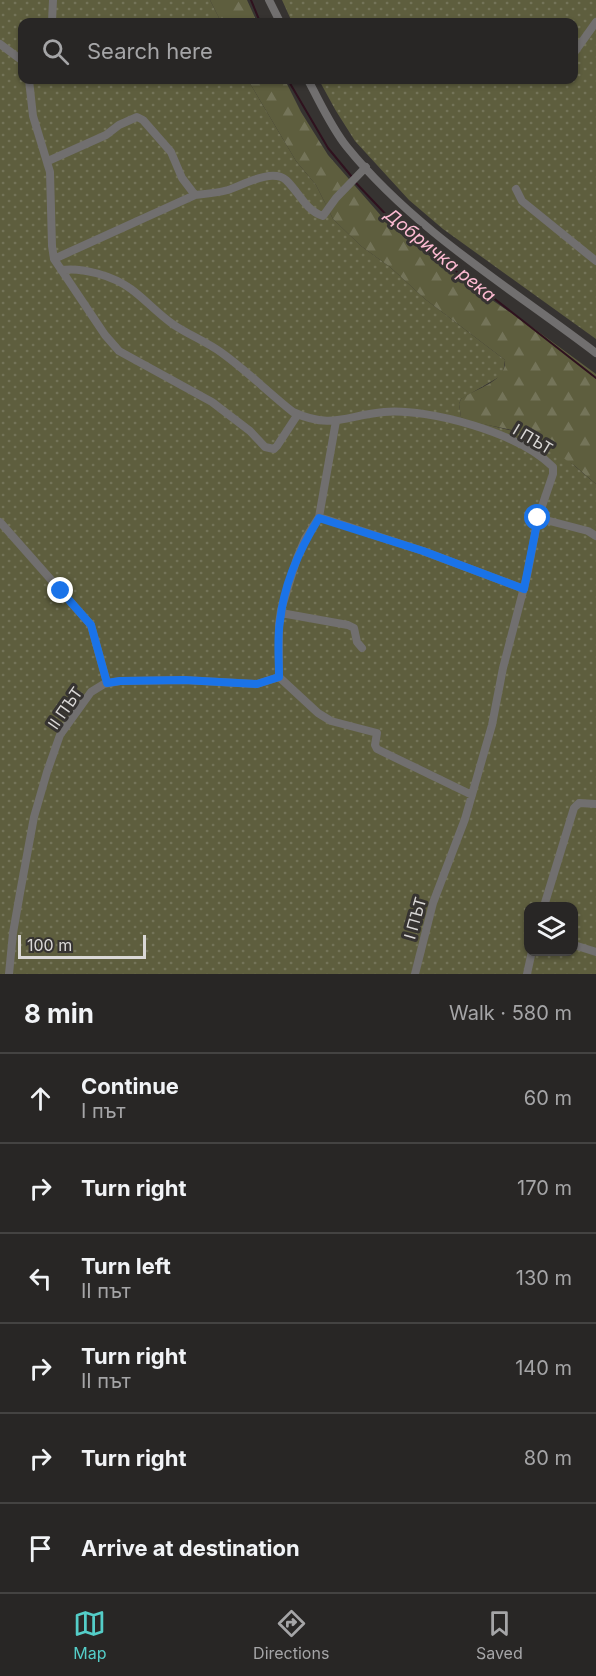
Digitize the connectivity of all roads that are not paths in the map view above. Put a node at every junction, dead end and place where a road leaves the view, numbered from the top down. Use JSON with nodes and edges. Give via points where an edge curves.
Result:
{"nodes":[{"id":1,"x":53,"y":0,"type":"edge"},
{"id":2,"x":269,"y":0,"type":"edge"},
{"id":3,"x":52,"y":18,"type":"edge"},
{"id":4,"x":278,"y":18,"type":"edge"},
{"id":5,"x":596,"y":22,"type":"edge"},
{"id":6,"x":0,"y":44,"type":"edge"},
{"id":7,"x":578,"y":46,"type":"edge"},
{"id":8,"x":18,"y":57,"type":"edge"},
{"id":9,"x":29,"y":84,"type":"edge"},
{"id":10,"x":310,"y":84,"type":"edge"},
{"id":11,"x":48,"y":161,"type":"junction"},
{"id":12,"x":366,"y":167,"type":"junction"},
{"id":13,"x":516,"y":189,"type":"dead end"},
{"id":14,"x":195,"y":195,"type":"junction"},
{"id":15,"x":54,"y":259,"type":"junction"},
{"id":16,"x":596,"y":261,"type":"edge"},
{"id":17,"x":61,"y":270,"type":"junction"},
{"id":18,"x":596,"y":352,"type":"edge"},
{"id":19,"x":298,"y":414,"type":"junction"},
{"id":20,"x":336,"y":422,"type":"junction"},
{"id":21,"x":319,"y":518,"type":"junction"},
{"id":22,"x":538,"y":518,"type":"junction"},
{"id":23,"x":0,"y":522,"type":"edge"},
{"id":24,"x":596,"y":536,"type":"edge"},
{"id":25,"x":524,"y":589,"type":"junction"},
{"id":26,"x":281,"y":613,"type":"junction"},
{"id":27,"x":362,"y":648,"type":"dead end"},
{"id":28,"x":279,"y":677,"type":"junction"},
{"id":29,"x":107,"y":683,"type":"junction"},
{"id":30,"x":472,"y":795,"type":"junction"},
{"id":31,"x":596,"y":804,"type":"edge"},
{"id":32,"x":545,"y":902,"type":"edge"},
{"id":33,"x":578,"y":947,"type":"edge"},
{"id":34,"x":596,"y":952,"type":"edge"},
{"id":35,"x":531,"y":956,"type":"edge"},
{"id":36,"x":9,"y":974,"type":"edge"},
{"id":37,"x":415,"y":974,"type":"edge"},
{"id":38,"x":527,"y":974,"type":"edge"}],
"edges":[{"from":1,"to":3,"type":"street"},
{"from":2,"to":4,"type":"street"},
{"from":5,"to":7,"type":"street"},
{"from":6,"to":8,"type":"street"},
{"from":9,"to":11,"type":"street","via":[[33,117]]},
{"from":10,"to":12,"type":"street","via":[[346,146]]},
{"from":11,"to":14,"type":"street","via":[[137,117],[171,152],[182,178]]},
{"from":11,"to":15,"type":"street"},
{"from":12,"to":14,"type":"street","via":[[323,216],[306,206],[290,184],[273,176]]},
{"from":12,"to":18,"type":"street","via":[[438,236]]},
{"from":13,"to":16,"type":"street","via":[[522,201]]},
{"from":14,"to":15,"type":"street"},
{"from":15,"to":17,"type":"street"},
{"from":17,"to":19,"type":"street","name":"І ПЪТ","via":[[91,273],[131,289],[176,327],[237,364]]},
{"from":17,"to":19,"type":"street","via":[[119,351],[212,402],[265,447],[277,446]]},
{"from":19,"to":20,"type":"street","name":"І ПЪТ"},
{"from":20,"to":21,"type":"street"},
{"from":20,"to":22,"type":"street","name":"І ПЪТ","via":[[383,412],[411,412],[458,421],[504,437],[552,467]]},
{"from":21,"to":25,"type":"street"},
{"from":21,"to":26,"type":"street","via":[[297,558]]},
{"from":22,"to":24,"type":"street"},
{"from":22,"to":25,"type":"street","name":"І ПЪТ"},
{"from":23,"to":29,"type":"street","via":[[91,625]]},
{"from":25,"to":30,"type":"street","name":"І ПЪТ"},
{"from":26,"to":27,"type":"street","via":[[354,628]]},
{"from":26,"to":28,"type":"street"},
{"from":28,"to":29,"type":"street","name":"ІІ ПЪТ","via":[[257,684],[184,680]]},
{"from":28,"to":30,"type":"street","via":[[325,717],[377,733],[377,749]]},
{"from":29,"to":36,"type":"street","name":"ІІ ПЪТ","via":[[91,692],[69,721],[47,772],[34,817]]},
{"from":30,"to":37,"type":"street","name":"І ПЪТ","via":[[433,903]]},
{"from":31,"to":32,"type":"street","via":[[579,803],[574,808]]},
{"from":33,"to":34,"type":"street"},
{"from":35,"to":38,"type":"street"}]}
